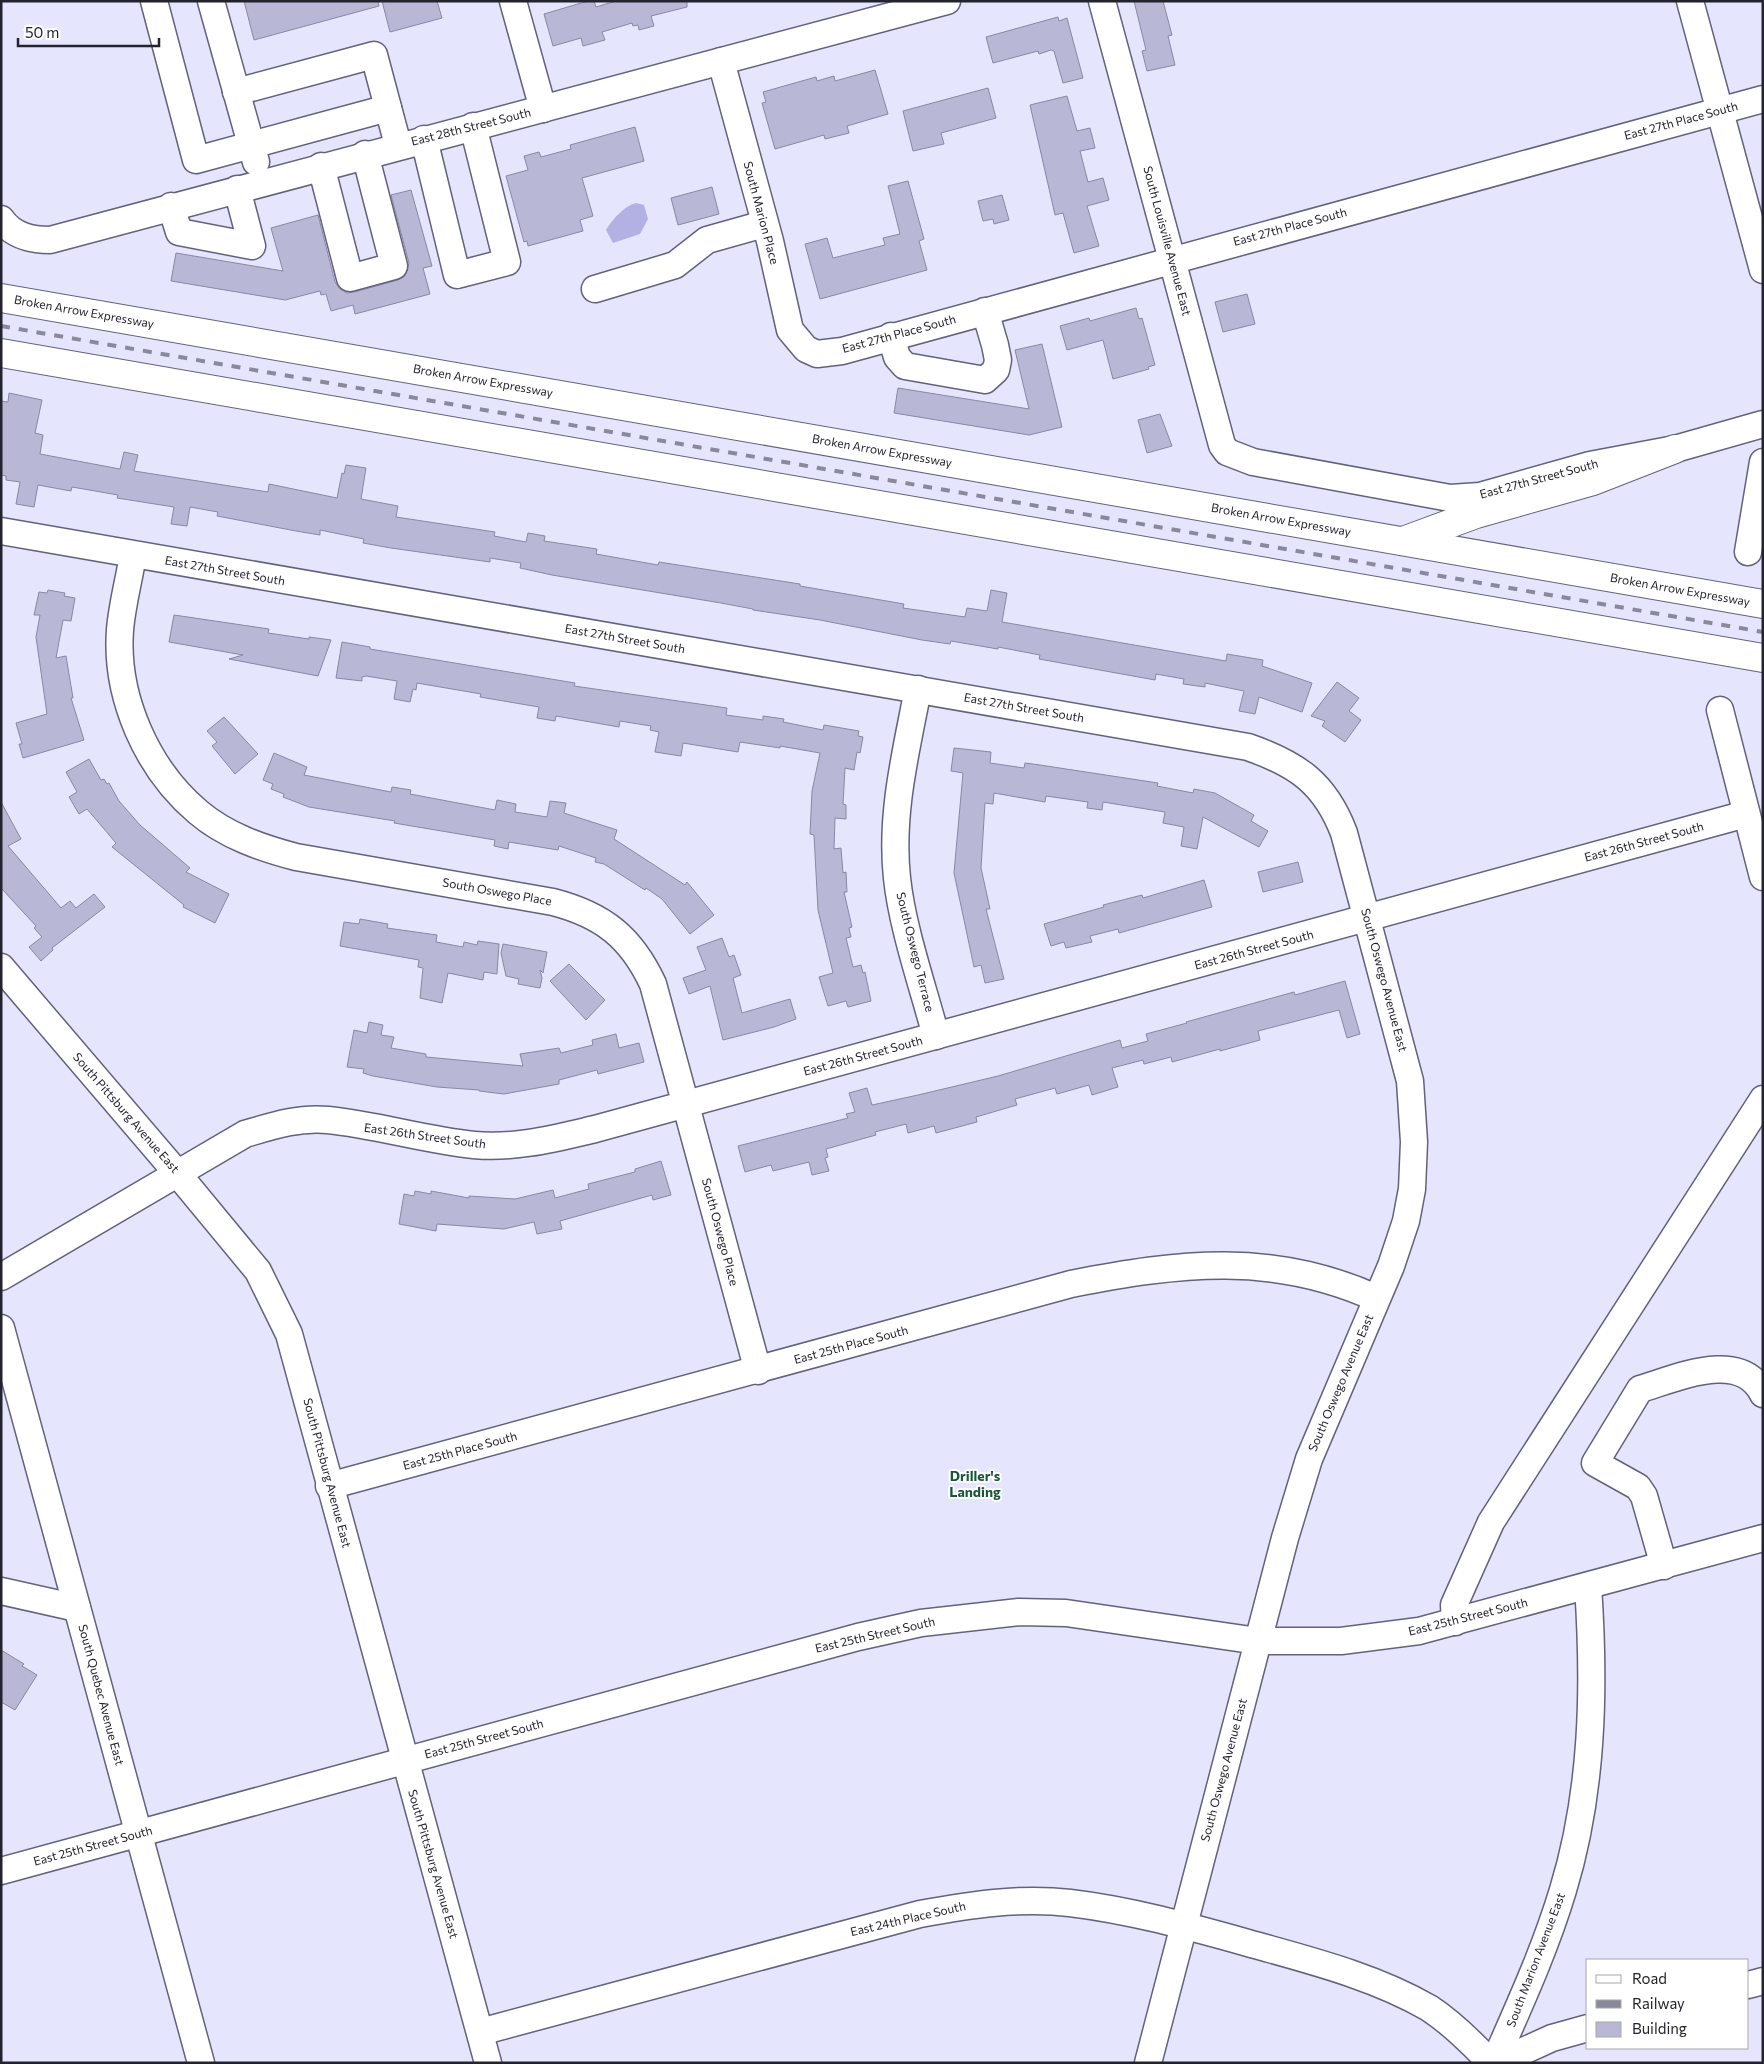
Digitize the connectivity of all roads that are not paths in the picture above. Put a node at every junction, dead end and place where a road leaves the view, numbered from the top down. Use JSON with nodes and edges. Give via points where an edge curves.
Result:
{"nodes":[{"id":1,"x":154,"y":1,"type":"edge"},
{"id":2,"x":211,"y":1,"type":"edge"},
{"id":3,"x":513,"y":1,"type":"edge"},
{"id":4,"x":947,"y":1,"type":"edge"},
{"id":5,"x":1102,"y":1,"type":"edge"},
{"id":6,"x":1690,"y":1,"type":"edge"},
{"id":7,"x":720,"y":61,"type":"junction"},
{"id":8,"x":236,"y":92,"type":"junction"},
{"id":9,"x":1763,"y":99,"type":"edge"},
{"id":10,"x":388,"y":108,"type":"junction"},
{"id":11,"x":543,"y":109,"type":"junction"},
{"id":12,"x":1720,"y":111,"type":"junction"},
{"id":13,"x":473,"y":126,"type":"junction"},
{"id":14,"x":424,"y":138,"type":"junction"},
{"id":15,"x":252,"y":146,"type":"junction"},
{"id":16,"x":398,"y":146,"type":"junction"},
{"id":17,"x":365,"y":154,"type":"junction"},
{"id":18,"x":321,"y":166,"type":"junction"},
{"id":19,"x":249,"y":185,"type":"junction"},
{"id":20,"x":171,"y":206,"type":"junction"},
{"id":21,"x":1,"y":219,"type":"edge"},
{"id":22,"x":764,"y":224,"type":"junction"},
{"id":23,"x":1172,"y":259,"type":"junction"},
{"id":24,"x":1763,"y":270,"type":"edge"},
{"id":25,"x":594,"y":289,"type":"dead end"},
{"id":26,"x":1,"y":298,"type":"edge"},
{"id":27,"x":985,"y":311,"type":"junction"},
{"id":28,"x":891,"y":336,"type":"junction"},
{"id":29,"x":1,"y":353,"type":"edge"},
{"id":30,"x":817,"y":354,"type":"joint"},
{"id":31,"x":1763,"y":424,"type":"edge"},
{"id":32,"x":1675,"y":449,"type":"junction"},
{"id":33,"x":1253,"y":462,"type":"joint"},
{"id":34,"x":1763,"y":462,"type":"edge"},
{"id":35,"x":1,"y":531,"type":"edge"},
{"id":36,"x":1401,"y":542,"type":"junction"},
{"id":37,"x":1748,"y":552,"type":"dead end"},
{"id":38,"x":133,"y":555,"type":"junction"},
{"id":39,"x":1763,"y":604,"type":"edge"},
{"id":40,"x":1763,"y":658,"type":"edge"},
{"id":41,"x":918,"y":690,"type":"junction"},
{"id":42,"x":1720,"y":710,"type":"dead end"},
{"id":43,"x":1248,"y":747,"type":"joint"},
{"id":44,"x":1746,"y":814,"type":"junction"},
{"id":45,"x":1763,"y":877,"type":"edge"},
{"id":46,"x":1368,"y":919,"type":"junction"},
{"id":47,"x":1,"y":968,"type":"edge"},
{"id":48,"x":936,"y":1036,"type":"junction"},
{"id":49,"x":1763,"y":1099,"type":"edge"},
{"id":50,"x":686,"y":1103,"type":"junction"},
{"id":51,"x":177,"y":1173,"type":"junction"},
{"id":52,"x":1,"y":1277,"type":"edge"},
{"id":53,"x":1376,"y":1298,"type":"junction"},
{"id":54,"x":1,"y":1328,"type":"edge"},
{"id":55,"x":758,"y":1370,"type":"junction"},
{"id":56,"x":1763,"y":1394,"type":"edge"},
{"id":57,"x":329,"y":1486,"type":"junction"},
{"id":58,"x":1763,"y":1538,"type":"edge"},
{"id":59,"x":1664,"y":1566,"type":"junction"},
{"id":60,"x":1588,"y":1586,"type":"junction"},
{"id":61,"x":1,"y":1591,"type":"edge"},
{"id":62,"x":77,"y":1608,"type":"junction"},
{"id":63,"x":1455,"y":1622,"type":"junction"},
{"id":64,"x":1258,"y":1641,"type":"junction"},
{"id":65,"x":404,"y":1761,"type":"junction"},
{"id":66,"x":138,"y":1834,"type":"junction"},
{"id":67,"x":1,"y":1871,"type":"edge"},
{"id":68,"x":1183,"y":1925,"type":"junction"},
{"id":69,"x":1763,"y":1981,"type":"edge"},
{"id":70,"x":1749,"y":1985,"type":"edge"},
{"id":71,"x":1586,"y":2029,"type":"edge"},
{"id":72,"x":480,"y":2032,"type":"junction"},
{"id":73,"x":200,"y":2063,"type":"edge"},
{"id":74,"x":488,"y":2063,"type":"edge"},
{"id":75,"x":1148,"y":2063,"type":"edge"},
{"id":76,"x":1494,"y":2063,"type":"edge"}],
"edges":[{"from":1,"to":15,"type":"street","via":[[196,160]]},
{"from":2,"to":8,"type":"street"},
{"from":3,"to":11,"type":"street"},
{"from":4,"to":7,"type":"street","name":"East 28th Street South"},
{"from":5,"to":23,"type":"street","name":"South Louisville Avenue East"},
{"from":6,"to":12,"type":"street"},
{"from":7,"to":11,"type":"street","name":"East 28th Street South"},
{"from":7,"to":22,"type":"street","name":"South Marion Place"},
{"from":8,"to":10,"type":"street","via":[[374,55]]},
{"from":8,"to":15,"type":"street"},
{"from":9,"to":12,"type":"street","name":"East 27th Place South"},
{"from":10,"to":15,"type":"street"},
{"from":10,"to":16,"type":"street"},
{"from":11,"to":13,"type":"street","name":"East 28th Street South"},
{"from":12,"to":23,"type":"street","name":"East 27th Place South"},
{"from":12,"to":24,"type":"street"},
{"from":13,"to":14,"type":"street","name":"East 28th Street South"},
{"from":13,"to":14,"type":"street","via":[[507,262],[458,275]]},
{"from":14,"to":16,"type":"street","name":"East 28th Street South"},
{"from":15,"to":19,"type":"street"},
{"from":16,"to":17,"type":"street","name":"East 28th Street South"},
{"from":17,"to":18,"type":"street","name":"East 28th Street South"},
{"from":17,"to":18,"type":"street","via":[[394,266],[350,278]]},
{"from":18,"to":19,"type":"street","name":"East 28th Street South"},
{"from":19,"to":20,"type":"street","name":"East 28th Street South"},
{"from":19,"to":20,"type":"street","via":[[252,246],[179,232]]},
{"from":20,"to":21,"type":"street","name":"East 28th Street South","via":[[50,240],[25,238]]},
{"from":22,"to":25,"type":"street","via":[[707,240],[675,265]]},
{"from":22,"to":30,"type":"street","name":"South Marion Place","via":[[790,330],[806,349]]},
{"from":23,"to":27,"type":"street","name":"East 27th Place South"},
{"from":23,"to":33,"type":"street","name":"South Louisville Avenue East","via":[[1222,445],[1227,452]]},
{"from":26,"to":36,"type":"highway","name":"Broken Arrow Expressway"},
{"from":27,"to":28,"type":"street","name":"East 27th Place South"},
{"from":27,"to":28,"type":"street","via":[[998,360],[996,370],[985,380],[905,366],[897,357]]},
{"from":28,"to":30,"type":"street","name":"East 27th Place South","via":[[842,351]]},
{"from":29,"to":40,"type":"highway"},
{"from":31,"to":32,"type":"street","name":"East 27th Street South"},
{"from":32,"to":33,"type":"street","name":"East 27th Street South","via":[[1590,465],[1480,496],[1450,498]]},
{"from":32,"to":36,"type":"highway","via":[[1592,481],[1476,514]]},
{"from":34,"to":37,"type":"street"},
{"from":35,"to":38,"type":"street","name":"East 27th Street South"},
{"from":36,"to":39,"type":"highway","name":"Broken Arrow Expressway"},
{"from":38,"to":41,"type":"street","name":"East 27th Street South"},
{"from":38,"to":50,"type":"street","name":"South Oswego Place","via":[[120,630],[121,665],[128,699],[137,729],[151,756],[169,782],[197,812],[224,830],[273,851],[553,902],[580,909],[596,918],[632,947],[644,964],[653,984]]},
{"from":41,"to":43,"type":"street","name":"East 27th Street South"},
{"from":41,"to":48,"type":"street","name":"South Oswego Terrace","via":[[897,804],[897,878]]},
{"from":42,"to":44,"type":"street"},
{"from":43,"to":46,"type":"street","name":"South Oswego Avenue East","via":[[1293,766],[1309,778],[1335,811]]},
{"from":44,"to":45,"type":"street"},
{"from":44,"to":46,"type":"street","name":"East 26th Street South"},
{"from":46,"to":48,"type":"street","name":"East 26th Street South"},
{"from":46,"to":53,"type":"street","name":"South Oswego Avenue East","via":[[1410,1081],[1414,1142],[1412,1189],[1406,1220],[1391,1266]]},
{"from":47,"to":51,"type":"street","name":"South Pittsburg Avenue East"},
{"from":48,"to":50,"type":"street","name":"East 26th Street South"},
{"from":49,"to":63,"type":"street","via":[[1491,1522],[1454,1605]]},
{"from":50,"to":51,"type":"street","name":"East 26th Street South","via":[[595,1129],[507,1145],[466,1144],[326,1120],[287,1122],[245,1134]]},
{"from":50,"to":55,"type":"street","name":"South Oswego Place"},
{"from":51,"to":52,"type":"street","name":"East 26th Street South"},
{"from":51,"to":57,"type":"street","name":"South Pittsburg Avenue East","via":[[258,1271],[278,1309],[297,1358]]},
{"from":53,"to":55,"type":"street","name":"East 25th Place South","via":[[1321,1277],[1267,1267],[1200,1264],[1138,1271],[1071,1284]]},
{"from":53,"to":64,"type":"street","name":"South Oswego Avenue East","via":[[1309,1459]]},
{"from":54,"to":62,"type":"street","name":"South Quebec Avenue East"},
{"from":55,"to":57,"type":"street","name":"East 25th Place South"},
{"from":56,"to":59,"type":"street","via":[[1746,1375],[1727,1368],[1707,1370],[1640,1389],[1595,1463],[1638,1487],[1644,1496]]},
{"from":57,"to":65,"type":"street","name":"South Pittsburg Avenue East"},
{"from":58,"to":59,"type":"street","name":"East 25th Street South"},
{"from":59,"to":60,"type":"street","name":"East 25th Street South"},
{"from":60,"to":63,"type":"street","name":"East 25th Street South"},
{"from":60,"to":76,"type":"street","name":"South Marion Avenue East","via":[[1593,1673],[1582,1813],[1564,1890],[1549,1933]]},
{"from":61,"to":62,"type":"street"},
{"from":62,"to":66,"type":"street","name":"South Quebec Avenue East"},
{"from":63,"to":64,"type":"street","name":"East 25th Street South","via":[[1419,1631],[1340,1641]]},
{"from":64,"to":65,"type":"street","name":"East 25th Street South","via":[[1066,1613],[1019,1612],[921,1622]]},
{"from":64,"to":68,"type":"street","name":"South Oswego Avenue East"},
{"from":65,"to":66,"type":"street","name":"East 25th Street South"},
{"from":65,"to":72,"type":"street","name":"South Pittsburg Avenue East"},
{"from":66,"to":67,"type":"street","name":"East 25th Street South"},
{"from":66,"to":73,"type":"street","name":"South Quebec Avenue East"},
{"from":68,"to":72,"type":"street","name":"East 24th Place South","via":[[1135,1913],[1069,1903],[974,1904],[910,1916]]},
{"from":68,"to":75,"type":"street","name":"South Oswego Avenue East"},
{"from":68,"to":76,"type":"street","name":"East 24th Place South","via":[[1323,1964],[1406,1997],[1429,2009],[1461,2033]]},
{"from":69,"to":70,"type":"street"},
{"from":71,"to":76,"type":"street","via":[[1552,2038]]},
{"from":72,"to":74,"type":"street","name":"South Pittsburg Avenue East"}]}
